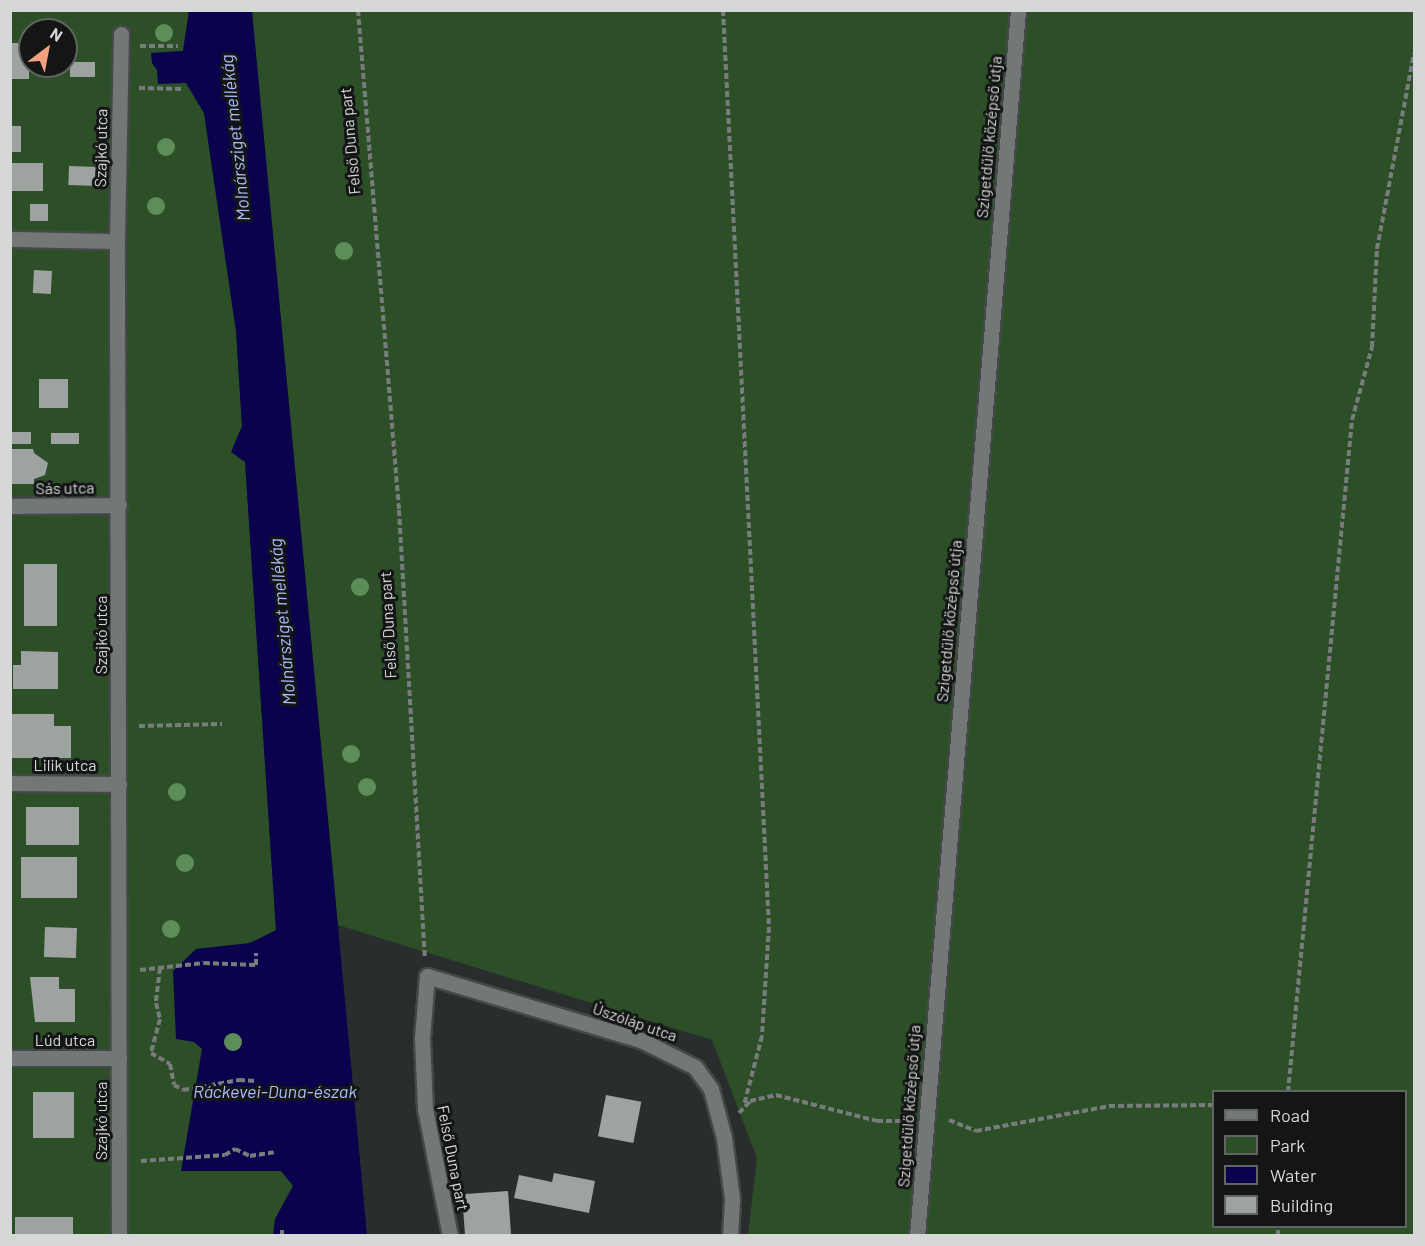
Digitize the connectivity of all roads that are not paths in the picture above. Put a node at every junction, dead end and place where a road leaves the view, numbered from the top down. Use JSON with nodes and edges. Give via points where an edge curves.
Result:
{"nodes":[{"id":1,"x":1018,"y":10,"type":"edge"},
{"id":2,"x":121,"y":34,"type":"dead end"},
{"id":3,"x":10,"y":239,"type":"edge"},
{"id":4,"x":117,"y":241,"type":"junction"},
{"id":5,"x":119,"y":505,"type":"junction"},
{"id":6,"x":10,"y":506,"type":"edge"},
{"id":7,"x":10,"y":783,"type":"edge"},
{"id":8,"x":119,"y":784,"type":"junction"},
{"id":9,"x":427,"y":976,"type":"joint"},
{"id":10,"x":10,"y":1058,"type":"edge"},
{"id":11,"x":119,"y":1058,"type":"junction"},
{"id":12,"x":119,"y":1236,"type":"edge"},
{"id":13,"x":450,"y":1236,"type":"edge"},
{"id":14,"x":730,"y":1236,"type":"edge"},
{"id":15,"x":917,"y":1236,"type":"edge"}],
"edges":[{"from":1,"to":15,"type":"street","name":"Szigetdűlő középső útja"},
{"from":2,"to":4,"type":"street","name":"Szajkó utca"},
{"from":3,"to":4,"type":"street"},
{"from":4,"to":5,"type":"street","name":"Szajkó utca"},
{"from":5,"to":6,"type":"street","name":"Sás utca"},
{"from":5,"to":8,"type":"street","name":"Szajkó utca"},
{"from":7,"to":8,"type":"street","name":"Lilik utca"},
{"from":8,"to":11,"type":"street","name":"Szajkó utca"},
{"from":9,"to":13,"type":"street","name":"Felső Duna part","via":[[422,1038],[425,1109]]},
{"from":9,"to":14,"type":"street","name":"Úszóláp utca","via":[[641,1040],[678,1056],[707,1081],[724,1138],[732,1199]]},
{"from":10,"to":11,"type":"street","name":"Lúd utca"},
{"from":11,"to":12,"type":"street","name":"Szajkó utca"}]}
